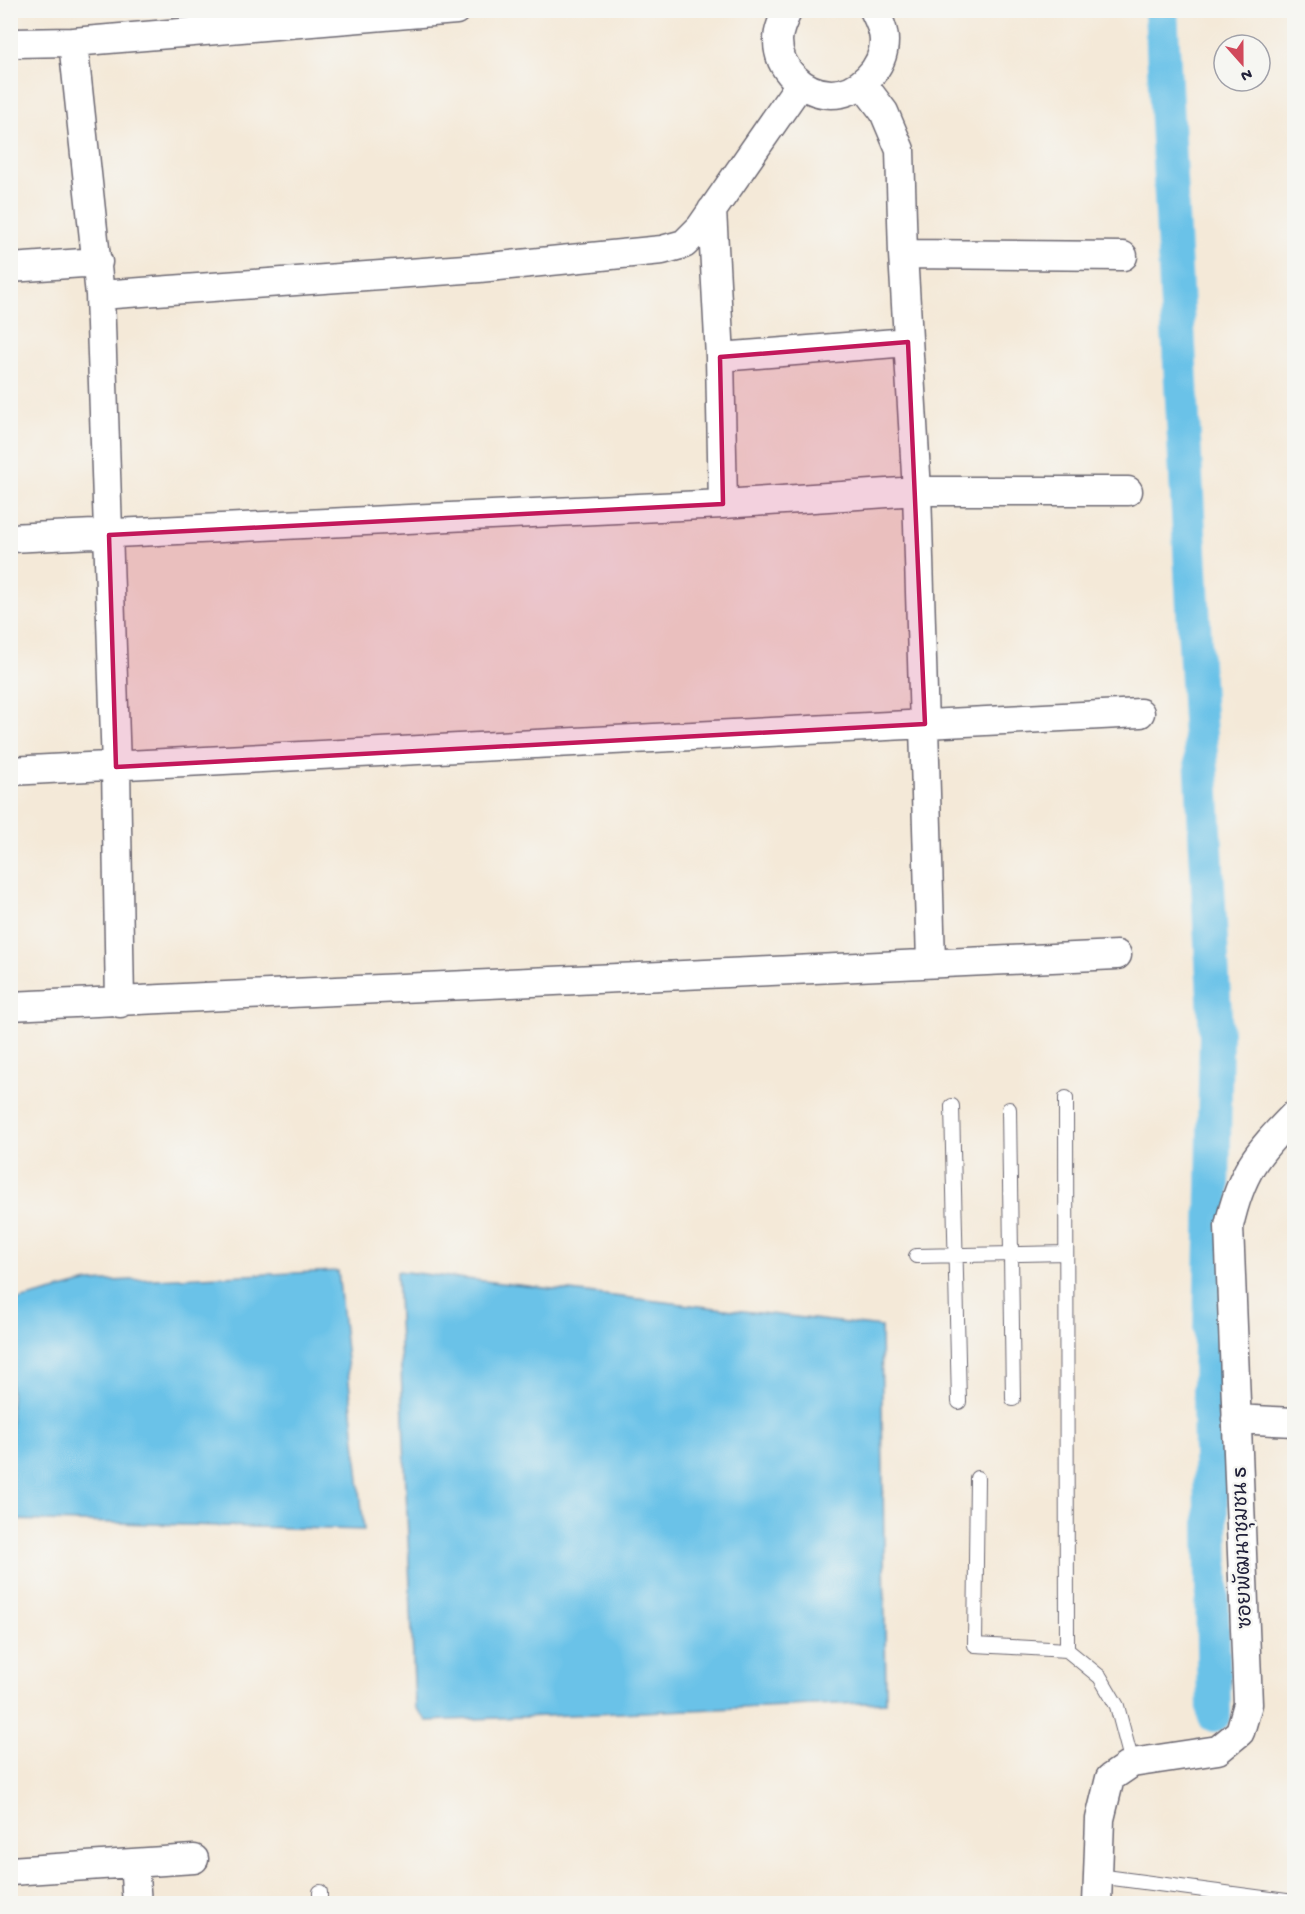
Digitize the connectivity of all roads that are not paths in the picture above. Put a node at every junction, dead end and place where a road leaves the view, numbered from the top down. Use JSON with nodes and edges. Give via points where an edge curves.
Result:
{"nodes":[{"id":1,"x":456,"y":10,"type":"edge"},
{"id":2,"x":788,"y":10,"type":"edge"},
{"id":3,"x":874,"y":10,"type":"edge"},
{"id":4,"x":72,"y":42,"type":"junction"},
{"id":5,"x":14,"y":43,"type":"dead end"},
{"id":6,"x":862,"y":83,"type":"junction"},
{"id":7,"x":800,"y":84,"type":"junction"},
{"id":8,"x":712,"y":210,"type":"junction"},
{"id":9,"x":903,"y":254,"type":"junction"},
{"id":10,"x":1123,"y":256,"type":"dead end"},
{"id":11,"x":98,"y":262,"type":"junction"},
{"id":12,"x":10,"y":268,"type":"edge"},
{"id":13,"x":100,"y":295,"type":"junction"},
{"id":14,"x":908,"y":342,"type":"junction"},
{"id":15,"x":720,"y":357,"type":"junction"},
{"id":16,"x":917,"y":491,"type":"junction"},
{"id":17,"x":1128,"y":491,"type":"dead end"},
{"id":18,"x":723,"y":504,"type":"junction"},
{"id":19,"x":109,"y":535,"type":"junction"},
{"id":20,"x":10,"y":538,"type":"edge"},
{"id":21,"x":1140,"y":713,"type":"dead end"},
{"id":22,"x":925,"y":724,"type":"junction"},
{"id":23,"x":116,"y":767,"type":"junction"},
{"id":24,"x":10,"y":771,"type":"edge"},
{"id":25,"x":1117,"y":955,"type":"dead end"},
{"id":26,"x":932,"y":962,"type":"junction"},
{"id":27,"x":120,"y":1003,"type":"junction"},
{"id":28,"x":10,"y":1006,"type":"edge"},
{"id":29,"x":1066,"y":1098,"type":"dead end"},
{"id":30,"x":952,"y":1106,"type":"dead end"},
{"id":31,"x":1009,"y":1109,"type":"dead end"},
{"id":32,"x":1294,"y":1115,"type":"edge"},
{"id":33,"x":1066,"y":1253,"type":"junction"},
{"id":34,"x":1011,"y":1254,"type":"junction"},
{"id":35,"x":956,"y":1255,"type":"junction"},
{"id":36,"x":915,"y":1256,"type":"dead end"},
{"id":37,"x":1013,"y":1399,"type":"dead end"},
{"id":38,"x":959,"y":1402,"type":"dead end"},
{"id":39,"x":1236,"y":1419,"type":"junction"},
{"id":40,"x":1294,"y":1422,"type":"edge"},
{"id":41,"x":977,"y":1478,"type":"dead end"},
{"id":42,"x":1067,"y":1650,"type":"junction"},
{"id":43,"x":1132,"y":1763,"type":"junction"},
{"id":44,"x":194,"y":1859,"type":"dead end"},
{"id":45,"x":134,"y":1863,"type":"junction"},
{"id":46,"x":10,"y":1871,"type":"edge"},
{"id":47,"x":1098,"y":1890,"type":"edge"},
{"id":48,"x":1294,"y":1902,"type":"edge"},
{"id":49,"x":137,"y":1904,"type":"edge"}],
"edges":[{"from":1,"to":4,"type":"street"},
{"from":2,"to":7,"type":"street","via":[[778,41],[788,72]]},
{"from":3,"to":6,"type":"street","via":[[884,41],[874,72]]},
{"from":4,"to":5,"type":"street"},
{"from":4,"to":11,"type":"street"},
{"from":6,"to":7,"type":"street","via":[[831,94]]},
{"from":6,"to":9,"type":"street","via":[[884,112],[900,150]]},
{"from":7,"to":8,"type":"street"},
{"from":8,"to":13,"type":"street","via":[[684,244],[662,250],[479,268]]},
{"from":8,"to":15,"type":"street"},
{"from":9,"to":10,"type":"street"},
{"from":9,"to":14,"type":"street"},
{"from":11,"to":12,"type":"street"},
{"from":11,"to":13,"type":"street"},
{"from":13,"to":19,"type":"street"},
{"from":14,"to":15,"type":"street"},
{"from":14,"to":16,"type":"street"},
{"from":15,"to":18,"type":"street"},
{"from":16,"to":17,"type":"street"},
{"from":16,"to":18,"type":"street"},
{"from":16,"to":22,"type":"street"},
{"from":18,"to":19,"type":"street"},
{"from":19,"to":20,"type":"street"},
{"from":19,"to":23,"type":"street"},
{"from":21,"to":22,"type":"street"},
{"from":22,"to":23,"type":"street"},
{"from":22,"to":26,"type":"street"},
{"from":23,"to":24,"type":"street"},
{"from":23,"to":27,"type":"street"},
{"from":25,"to":26,"type":"street"},
{"from":26,"to":27,"type":"street"},
{"from":27,"to":28,"type":"street"},
{"from":29,"to":33,"type":"lane"},
{"from":30,"to":35,"type":"lane"},
{"from":31,"to":34,"type":"lane"},
{"from":32,"to":39,"type":"street","name":"ซอยพัฒนาชุมชน 5","via":[[1261,1149],[1237,1190],[1229,1226]]},
{"from":33,"to":34,"type":"lane"},
{"from":33,"to":42,"type":"lane"},
{"from":34,"to":35,"type":"lane"},
{"from":34,"to":37,"type":"lane"},
{"from":35,"to":36,"type":"lane"},
{"from":35,"to":38,"type":"lane"},
{"from":39,"to":40,"type":"street"},
{"from":39,"to":43,"type":"street","name":"ซอยพัฒนาชุมชน 5","via":[[1248,1704],[1240,1732],[1218,1750]]},
{"from":41,"to":42,"type":"lane","via":[[975,1646]]},
{"from":42,"to":43,"type":"lane","via":[[1100,1677],[1117,1706]]},
{"from":43,"to":47,"type":"street","via":[[1110,1778],[1100,1819]]},
{"from":44,"to":45,"type":"street"},
{"from":45,"to":46,"type":"street"},
{"from":45,"to":49,"type":"street"},
{"from":47,"to":48,"type":"lane"}]}
